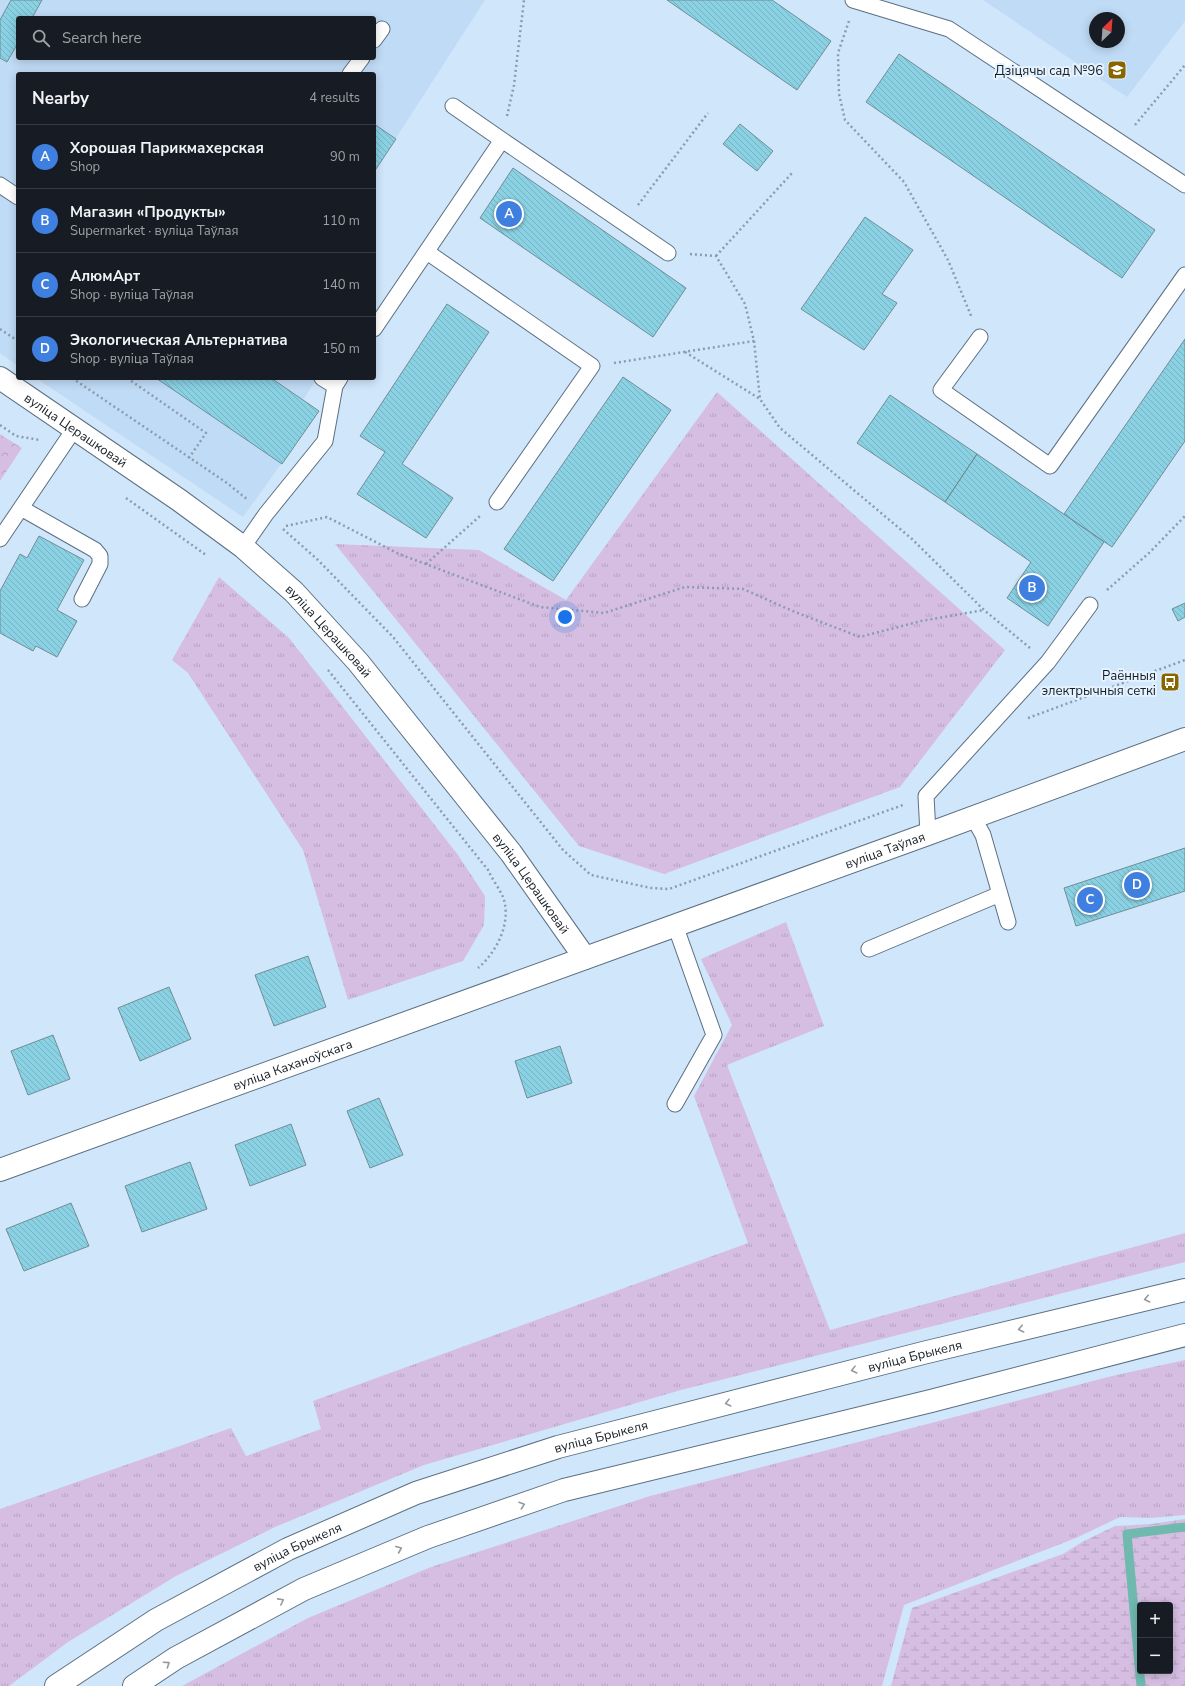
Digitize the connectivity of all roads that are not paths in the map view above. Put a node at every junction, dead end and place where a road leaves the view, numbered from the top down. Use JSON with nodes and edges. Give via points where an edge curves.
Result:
{"nodes":[{"id":1,"x":854,"y":1,"type":"edge"},
{"id":2,"x":360,"y":60,"type":"edge"},
{"id":3,"x":352,"y":72,"type":"edge"},
{"id":4,"x":453,"y":106,"type":"dead end"},
{"id":5,"x":502,"y":140,"type":"junction"},
{"id":6,"x":0,"y":185,"type":"edge"},
{"id":7,"x":1185,"y":185,"type":"edge"},
{"id":8,"x":16,"y":196,"type":"edge"},
{"id":9,"x":427,"y":252,"type":"junction"},
{"id":10,"x":668,"y":253,"type":"road end"},
{"id":11,"x":1185,"y":275,"type":"edge"},
{"id":12,"x":376,"y":326,"type":"edge"},
{"id":13,"x":980,"y":337,"type":"road end"},
{"id":14,"x":0,"y":378,"type":"edge"},
{"id":15,"x":332,"y":381,"type":"edge"},
{"id":16,"x":75,"y":428,"type":"junction"},
{"id":17,"x":497,"y":502,"type":"road end"},
{"id":18,"x":20,"y":508,"type":"junction"},
{"id":19,"x":0,"y":539,"type":"edge"},
{"id":20,"x":243,"y":547,"type":"junction"},
{"id":21,"x":82,"y":599,"type":"dead end"},
{"id":22,"x":1090,"y":605,"type":"road end"},
{"id":23,"x":1185,"y":739,"type":"edge"},
{"id":24,"x":973,"y":817,"type":"junction"},
{"id":25,"x":928,"y":834,"type":"junction"},
{"id":26,"x":1000,"y":894,"type":"junction"},
{"id":27,"x":1008,"y":922,"type":"dead end"},
{"id":28,"x":675,"y":925,"type":"junction"},
{"id":29,"x":869,"y":949,"type":"dead end"},
{"id":30,"x":585,"y":958,"type":"junction"},
{"id":31,"x":675,"y":1104,"type":"dead end"},
{"id":32,"x":0,"y":1170,"type":"edge"},
{"id":33,"x":1185,"y":1290,"type":"edge"},
{"id":34,"x":1185,"y":1336,"type":"edge"},
{"id":35,"x":56,"y":1686,"type":"edge"},
{"id":36,"x":134,"y":1686,"type":"edge"}],
"edges":[{"from":1,"to":7,"type":"lane","via":[[949,29]]},
{"from":2,"to":3,"type":"lane"},
{"from":4,"to":5,"type":"lane"},
{"from":5,"to":9,"type":"lane"},
{"from":5,"to":10,"type":"lane"},
{"from":6,"to":8,"type":"lane"},
{"from":9,"to":12,"type":"lane"},
{"from":9,"to":17,"type":"lane","via":[[592,366]]},
{"from":11,"to":13,"type":"lane","via":[[1050,466],[941,390]]},
{"from":14,"to":16,"type":"main road","name":"вуліца Церашковай"},
{"from":15,"to":20,"type":"lane","via":[[325,441]]},
{"from":16,"to":18,"type":"lane"},
{"from":16,"to":20,"type":"main road","name":"вуліца Церашковай"},
{"from":18,"to":19,"type":"lane"},
{"from":18,"to":21,"type":"lane","via":[[95,550],[100,556],[100,564]]},
{"from":20,"to":30,"type":"main road","name":"вуліца Церашковай","via":[[294,592],[358,662],[511,853]]},
{"from":22,"to":25,"type":"lane","via":[[1048,662],[926,796]]},
{"from":23,"to":24,"type":"main road","name":"вуліца Таўлая"},
{"from":24,"to":25,"type":"main road","name":"вуліца Таўлая"},
{"from":24,"to":26,"type":"lane","via":[[982,835]]},
{"from":25,"to":28,"type":"main road","name":"вуліца Таўлая"},
{"from":26,"to":27,"type":"lane"},
{"from":26,"to":29,"type":"lane"},
{"from":28,"to":30,"type":"main road","name":"вуліца Таўлая"},
{"from":28,"to":31,"type":"lane","via":[[714,1035]]},
{"from":30,"to":32,"type":"main road","name":"вуліца Каханоўскага"},
{"from":33,"to":35,"type":"main road","name":"вуліца Брыкеля","one_way":true,"via":[[915,1354],[558,1447],[416,1493],[288,1550],[163,1616]]},
{"from":36,"to":34,"type":"main road","one_way":true,"via":[[176,1658],[304,1589],[428,1537],[564,1490]]}]}
